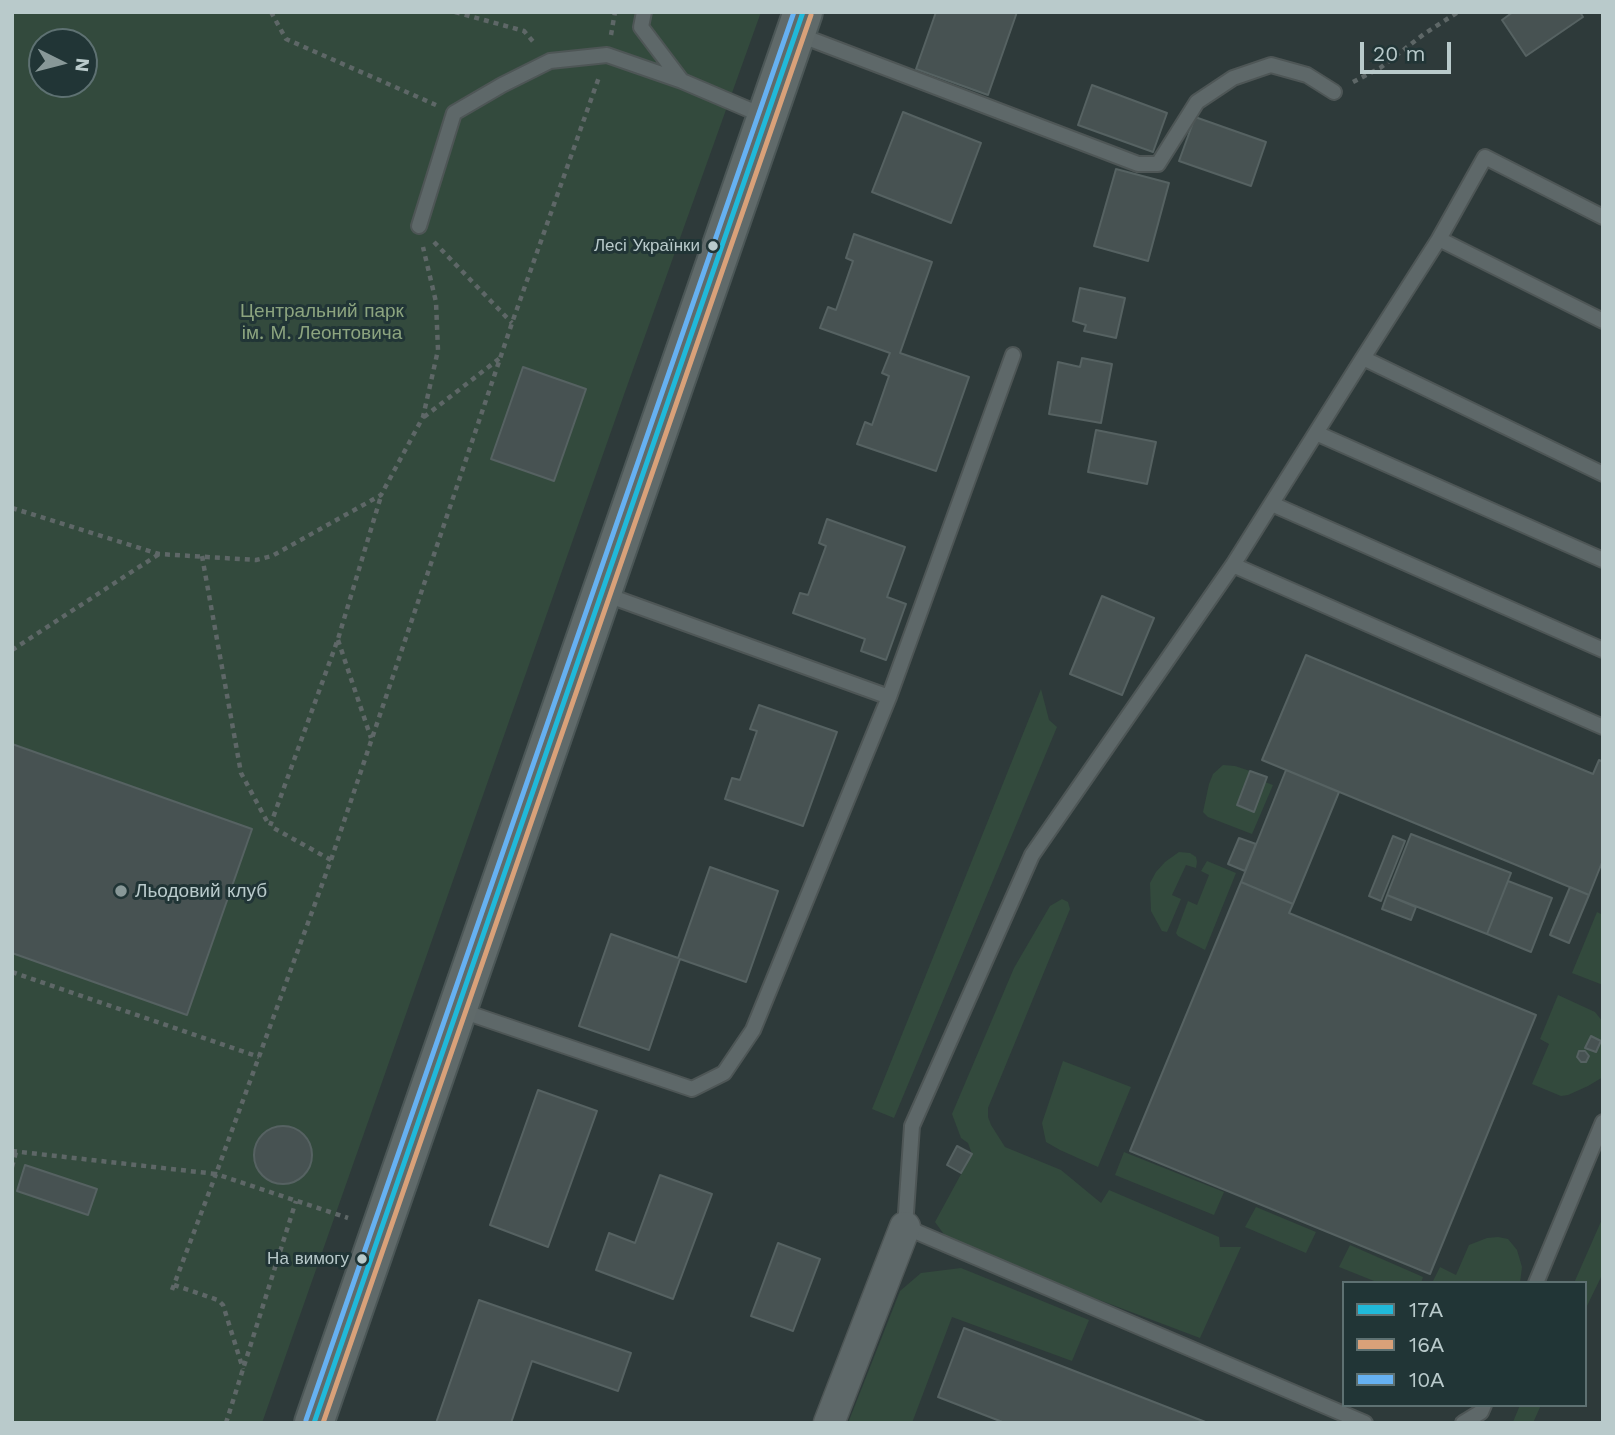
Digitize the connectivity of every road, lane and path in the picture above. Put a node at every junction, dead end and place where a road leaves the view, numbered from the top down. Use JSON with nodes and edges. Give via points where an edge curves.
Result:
{"nodes":[{"id":1,"x":271,"y":12,"type":"edge"},
{"id":2,"x":455,"y":12,"type":"edge"},
{"id":3,"x":615,"y":12,"type":"edge"},
{"id":4,"x":644,"y":12,"type":"edge"},
{"id":5,"x":1458,"y":12,"type":"edge"},
{"id":6,"x":799,"y":23,"type":"edge"},
{"id":7,"x":607,"y":55,"type":"junction"},
{"id":8,"x":550,"y":61,"type":"junction"},
{"id":9,"x":682,"y":81,"type":"junction"},
{"id":10,"x":1334,"y":92,"type":"joint"},
{"id":11,"x":454,"y":113,"type":"junction"},
{"id":12,"x":767,"y":117,"type":"junction"},
{"id":13,"x":1603,"y":217,"type":"edge"},
{"id":14,"x":419,"y":226,"type":"junction"},
{"id":15,"x":1439,"y":239,"type":"junction"},
{"id":16,"x":1603,"y":321,"type":"edge"},
{"id":17,"x":512,"y":323,"type":"junction"},
{"id":18,"x":1013,"y":355,"type":"dead end"},
{"id":19,"x":500,"y":358,"type":"junction"},
{"id":20,"x":1363,"y":358,"type":"junction"},
{"id":21,"x":423,"y":417,"type":"junction"},
{"id":22,"x":1316,"y":433,"type":"junction"},
{"id":23,"x":1603,"y":474,"type":"edge"},
{"id":24,"x":381,"y":495,"type":"junction"},
{"id":25,"x":1272,"y":503,"type":"junction"},
{"id":26,"x":12,"y":508,"type":"edge"},
{"id":27,"x":159,"y":554,"type":"junction"},
{"id":28,"x":202,"y":556,"type":"junction"},
{"id":29,"x":1603,"y":560,"type":"edge"},
{"id":30,"x":1233,"y":565,"type":"junction"},
{"id":31,"x":602,"y":594,"type":"junction"},
{"id":32,"x":338,"y":639,"type":"junction"},
{"id":33,"x":12,"y":650,"type":"edge"},
{"id":34,"x":1603,"y":650,"type":"edge"},
{"id":35,"x":889,"y":696,"type":"junction"},
{"id":36,"x":1603,"y":727,"type":"edge"},
{"id":37,"x":371,"y":739,"type":"junction"},
{"id":38,"x":270,"y":826,"type":"junction"},
{"id":39,"x":331,"y":860,"type":"junction"},
{"id":40,"x":12,"y":972,"type":"edge"},
{"id":41,"x":458,"y":1010,"type":"junction"},
{"id":42,"x":259,"y":1057,"type":"junction"},
{"id":43,"x":1603,"y":1122,"type":"edge"},
{"id":44,"x":14,"y":1152,"type":"edge"},
{"id":45,"x":12,"y":1167,"type":"edge"},
{"id":46,"x":216,"y":1174,"type":"junction"},
{"id":47,"x":296,"y":1201,"type":"junction"},
{"id":48,"x":348,"y":1218,"type":"dead end"},
{"id":49,"x":905,"y":1227,"type":"junction"},
{"id":50,"x":1537,"y":1281,"type":"edge"},
{"id":51,"x":243,"y":1369,"type":"junction"},
{"id":52,"x":1483,"y":1409,"type":"edge"},
{"id":53,"x":1339,"y":1418,"type":"edge"},
{"id":54,"x":226,"y":1423,"type":"edge"},
{"id":55,"x":314,"y":1423,"type":"edge"},
{"id":56,"x":829,"y":1423,"type":"edge"},
{"id":57,"x":1365,"y":1423,"type":"edge"},
{"id":58,"x":1463,"y":1423,"type":"edge"}],
"edges":[{"from":1,"to":11,"type":"path","via":[[286,40]]},
{"from":2,"to":8,"type":"path","via":[[524,31]]},
{"from":3,"to":7,"type":"path"},
{"from":4,"to":9,"type":"lane","via":[[641,27]]},
{"from":5,"to":10,"type":"path","via":[[1380,68]]},
{"from":6,"to":10,"type":"lane","via":[[1138,164],[1158,164],[1197,102],[1233,78],[1271,65],[1307,75]]},
{"from":6,"to":12,"type":"main road"},
{"from":7,"to":8,"type":"lane"},
{"from":7,"to":9,"type":"lane"},
{"from":7,"to":17,"type":"path"},
{"from":8,"to":11,"type":"lane"},
{"from":9,"to":12,"type":"lane"},
{"from":11,"to":14,"type":"lane"},
{"from":12,"to":31,"type":"main road"},
{"from":13,"to":15,"type":"lane","via":[[1485,157]]},
{"from":14,"to":17,"type":"path"},
{"from":14,"to":21,"type":"path","via":[[436,302],[438,350]]},
{"from":15,"to":16,"type":"lane"},
{"from":15,"to":20,"type":"lane"},
{"from":17,"to":19,"type":"path"},
{"from":18,"to":35,"type":"lane"},
{"from":19,"to":21,"type":"path"},
{"from":19,"to":37,"type":"path"},
{"from":20,"to":22,"type":"lane"},
{"from":20,"to":23,"type":"lane"},
{"from":21,"to":24,"type":"path"},
{"from":22,"to":25,"type":"lane"},
{"from":22,"to":29,"type":"lane"},
{"from":24,"to":28,"type":"path","via":[[272,556],[256,560]]},
{"from":24,"to":32,"type":"path"},
{"from":25,"to":30,"type":"lane"},
{"from":25,"to":34,"type":"lane"},
{"from":26,"to":27,"type":"path"},
{"from":27,"to":28,"type":"path"},
{"from":27,"to":33,"type":"path"},
{"from":28,"to":38,"type":"path","via":[[241,773]]},
{"from":30,"to":36,"type":"lane"},
{"from":30,"to":49,"type":"lane","via":[[1032,855],[912,1126]]},
{"from":31,"to":35,"type":"lane"},
{"from":31,"to":41,"type":"main road"},
{"from":32,"to":37,"type":"path"},
{"from":32,"to":38,"type":"path"},
{"from":35,"to":41,"type":"lane","via":[[753,1030],[724,1073],[692,1088]]},
{"from":37,"to":39,"type":"path"},
{"from":38,"to":39,"type":"path"},
{"from":39,"to":42,"type":"path"},
{"from":40,"to":42,"type":"path"},
{"from":41,"to":55,"type":"main road"},
{"from":42,"to":46,"type":"path"},
{"from":43,"to":50,"type":"lane"},
{"from":44,"to":45,"type":"path"},
{"from":44,"to":46,"type":"path"},
{"from":46,"to":47,"type":"path"},
{"from":46,"to":51,"type":"path","via":[[173,1287],[223,1305]]},
{"from":47,"to":48,"type":"path"},
{"from":47,"to":51,"type":"path"},
{"from":49,"to":53,"type":"lane"},
{"from":49,"to":56,"type":"street"},
{"from":51,"to":54,"type":"path"},
{"from":52,"to":58,"type":"lane"},
{"from":53,"to":57,"type":"lane"}]}
